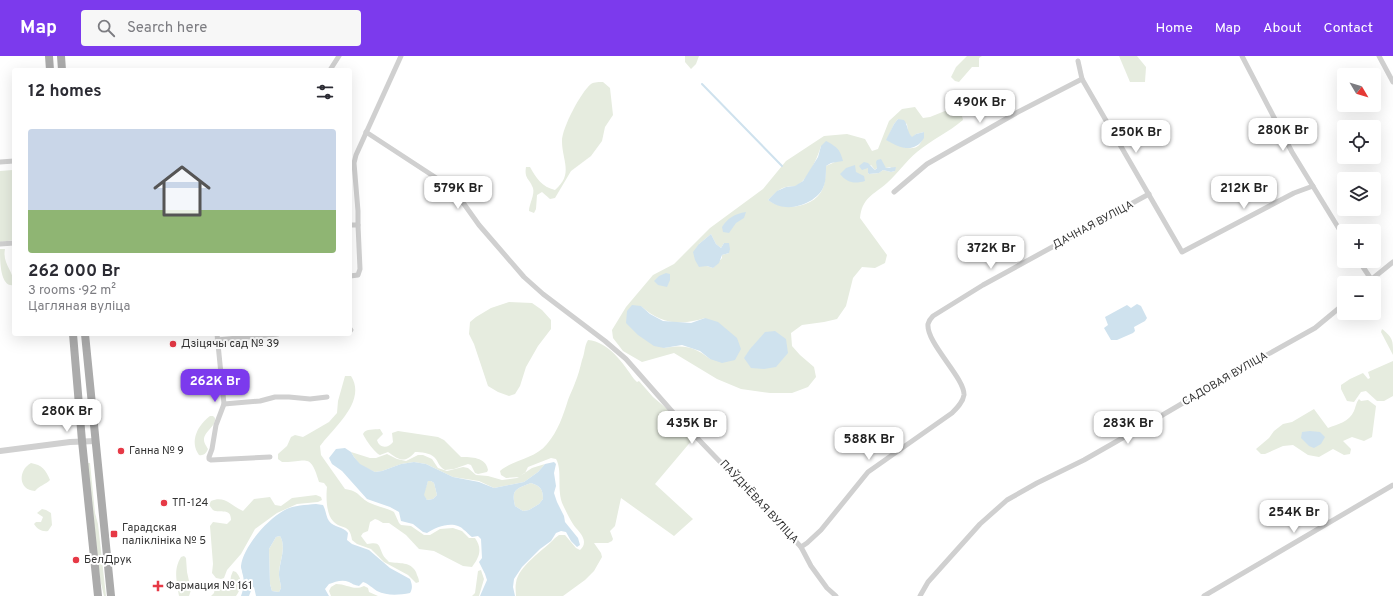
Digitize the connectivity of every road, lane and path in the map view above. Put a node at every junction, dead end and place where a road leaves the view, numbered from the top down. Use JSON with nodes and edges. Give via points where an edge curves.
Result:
{"nodes":[{"id":1,"x":49,"y":56,"type":"edge"},
{"id":2,"x":61,"y":56,"type":"edge"},
{"id":3,"x":338,"y":56,"type":"edge"},
{"id":4,"x":401,"y":56,"type":"edge"},
{"id":5,"x":1242,"y":56,"type":"edge"},
{"id":6,"x":1379,"y":56,"type":"edge"},
{"id":7,"x":1078,"y":61,"type":"dead end"},
{"id":8,"x":50,"y":68,"type":"edge"},
{"id":9,"x":62,"y":68,"type":"edge"},
{"id":10,"x":331,"y":68,"type":"edge"},
{"id":11,"x":1082,"y":80,"type":"junction"},
{"id":12,"x":1393,"y":82,"type":"edge"},
{"id":13,"x":366,"y":132,"type":"junction"},
{"id":14,"x":12,"y":161,"type":"edge"},
{"id":15,"x":0,"y":162,"type":"edge"},
{"id":16,"x":352,"y":163,"type":"edge"},
{"id":17,"x":1313,"y":186,"type":"junction"},
{"id":18,"x":894,"y":192,"type":"dead end"},
{"id":19,"x":1150,"y":194,"type":"junction"},
{"id":20,"x":352,"y":225,"type":"edge"},
{"id":21,"x":358,"y":225,"type":"junction"},
{"id":22,"x":1337,"y":225,"type":"edge"},
{"id":23,"x":12,"y":243,"type":"edge"},
{"id":24,"x":0,"y":244,"type":"edge"},
{"id":25,"x":1393,"y":262,"type":"edge"},
{"id":26,"x":352,"y":276,"type":"edge"},
{"id":27,"x":1374,"y":276,"type":"edge"},
{"id":28,"x":1337,"y":310,"type":"edge"},
{"id":29,"x":73,"y":336,"type":"edge"},
{"id":30,"x":85,"y":336,"type":"edge"},
{"id":31,"x":237,"y":336,"type":"edge"},
{"id":32,"x":217,"y":337,"type":"edge"},
{"id":33,"x":327,"y":397,"type":"dead end"},
{"id":34,"x":962,"y":401,"type":"joint"},
{"id":35,"x":224,"y":404,"type":"junction"},
{"id":36,"x":82,"y":441,"type":"junction"},
{"id":37,"x":96,"y":441,"type":"junction"},
{"id":38,"x":0,"y":450,"type":"edge"},
{"id":39,"x":270,"y":457,"type":"dead end"},
{"id":40,"x":1393,"y":485,"type":"edge"},
{"id":41,"x":800,"y":547,"type":"junction"},
{"id":42,"x":98,"y":596,"type":"edge"},
{"id":43,"x":111,"y":596,"type":"edge"},
{"id":44,"x":836,"y":596,"type":"edge"},
{"id":45,"x":920,"y":596,"type":"edge"},
{"id":46,"x":1204,"y":596,"type":"edge"}],
"edges":[{"from":1,"to":8,"type":"main road"},
{"from":2,"to":9,"type":"main road"},
{"from":3,"to":10,"type":"street"},
{"from":4,"to":13,"type":"street"},
{"from":5,"to":17,"type":"street","via":[[1292,152]]},
{"from":6,"to":12,"type":"street"},
{"from":7,"to":11,"type":"street"},
{"from":11,"to":18,"type":"street","via":[[1018,112],[927,164]]},
{"from":11,"to":19,"type":"street"},
{"from":13,"to":16,"type":"street"},
{"from":13,"to":41,"type":"street","name":"ПАЎДНЁВАЯ ВУЛІЦА","via":[[444,183],[524,277],[626,359],[676,417]]},
{"from":14,"to":15,"type":"street"},
{"from":16,"to":21,"type":"street"},
{"from":17,"to":19,"type":"street","via":[[1294,193],[1182,252]]},
{"from":17,"to":22,"type":"street"},
{"from":19,"to":34,"type":"street","name":"ДАЧНАЯ ВУЛІЦА","via":[[982,285],[929,320],[930,333],[962,387]]},
{"from":20,"to":21,"type":"street"},
{"from":21,"to":26,"type":"street","via":[[360,269],[358,275]]},
{"from":23,"to":24,"type":"street"},
{"from":25,"to":27,"type":"street"},
{"from":28,"to":45,"type":"street","name":"САДОВАЯ ВУЛІЦА","via":[[1315,328],[1084,460],[1037,482],[1007,500],[980,524],[928,582]]},
{"from":29,"to":36,"type":"main road"},
{"from":30,"to":37,"type":"main road"},
{"from":31,"to":32,"type":"street"},
{"from":32,"to":35,"type":"street"},
{"from":33,"to":35,"type":"street","via":[[310,399],[289,396]]},
{"from":34,"to":41,"type":"street","name":"ПАЎДНЁВАЯ ВУЛІЦА","via":[[952,413],[868,472],[821,530]]},
{"from":35,"to":39,"type":"street","via":[[216,425],[209,457],[211,460]]},
{"from":36,"to":37,"type":"street"},
{"from":36,"to":38,"type":"street"},
{"from":36,"to":42,"type":"main road"},
{"from":37,"to":43,"type":"main road"},
{"from":40,"to":46,"type":"street"},
{"from":41,"to":44,"type":"street","name":"ПАЎДНЁВАЯ ВУЛІЦА","via":[[827,588]]}]}
